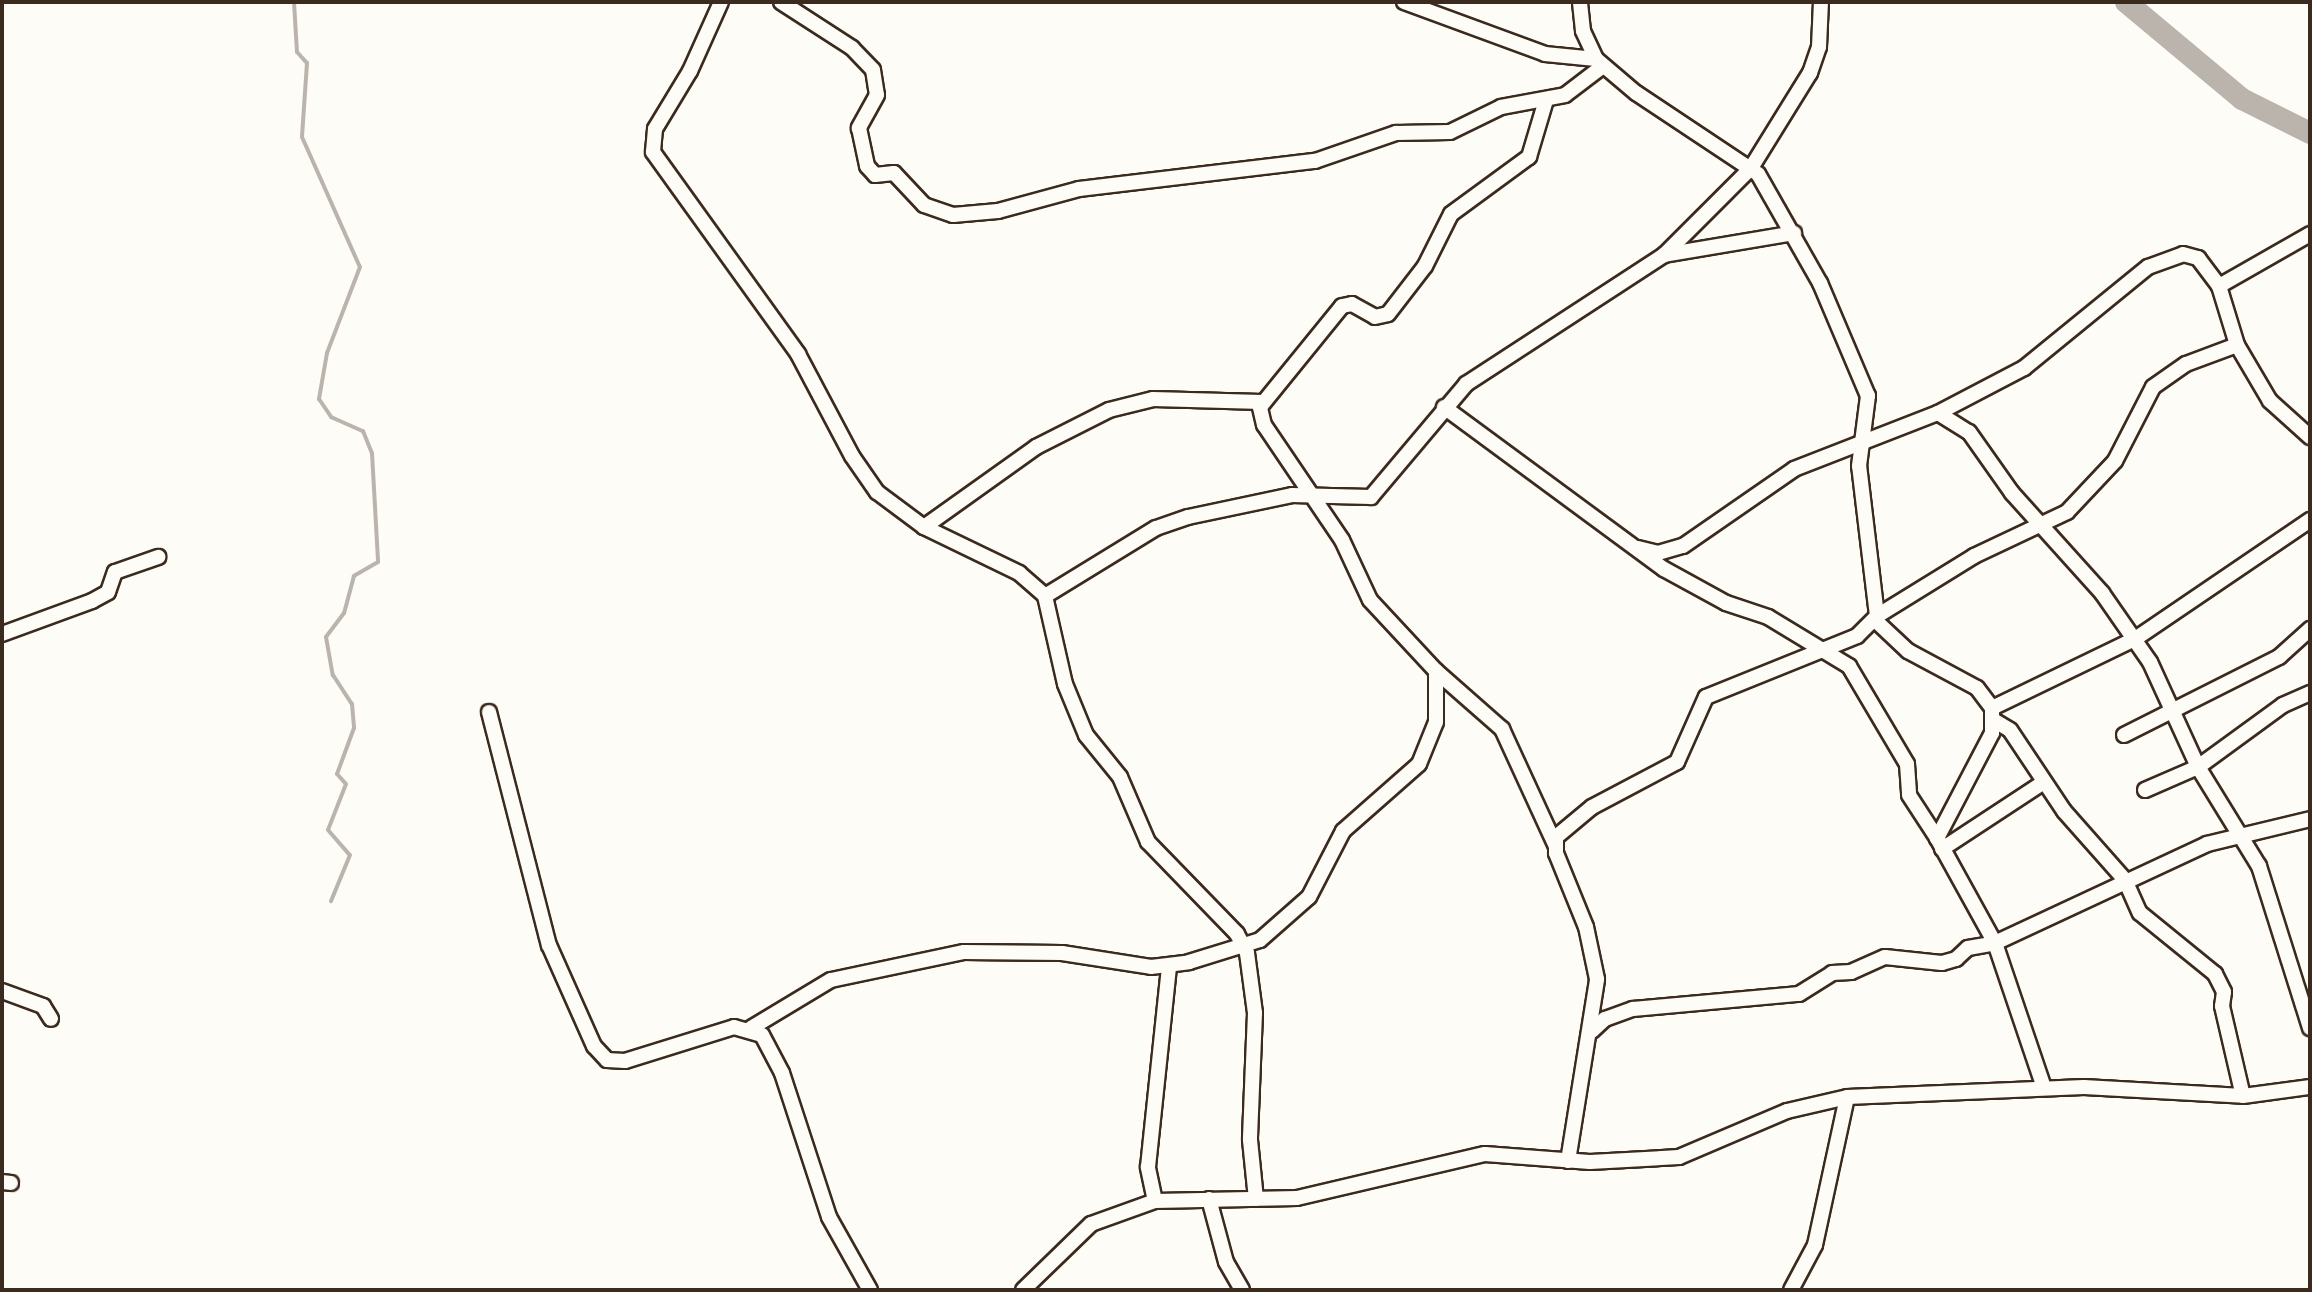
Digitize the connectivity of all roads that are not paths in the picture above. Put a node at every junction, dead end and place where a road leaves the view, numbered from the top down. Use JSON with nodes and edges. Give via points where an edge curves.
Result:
{"nodes":[{"id":1,"x":721,"y":2,"type":"edge"},
{"id":2,"x":781,"y":2,"type":"edge"},
{"id":3,"x":812,"y":2,"type":"edge"},
{"id":4,"x":1404,"y":2,"type":"edge"},
{"id":5,"x":1580,"y":2,"type":"edge"},
{"id":6,"x":1821,"y":2,"type":"edge"},
{"id":7,"x":796,"y":11,"type":"junction"},
{"id":8,"x":1600,"y":62,"type":"junction"},
{"id":9,"x":1546,"y":100,"type":"junction"},
{"id":10,"x":1751,"y":168,"type":"junction"},
{"id":11,"x":1794,"y":233,"type":"junction"},
{"id":12,"x":2310,"y":234,"type":"edge"},
{"id":13,"x":1664,"y":255,"type":"junction"},
{"id":14,"x":2219,"y":286,"type":"junction"},
{"id":15,"x":2237,"y":345,"type":"junction"},
{"id":16,"x":1262,"y":402,"type":"junction"},
{"id":17,"x":1444,"y":407,"type":"junction"},
{"id":18,"x":1938,"y":413,"type":"junction"},
{"id":19,"x":2310,"y":437,"type":"edge"},
{"id":20,"x":1867,"y":439,"type":"junction"},
{"id":21,"x":1309,"y":494,"type":"junction"},
{"id":22,"x":2310,"y":520,"type":"edge"},
{"id":23,"x":2043,"y":526,"type":"junction"},
{"id":24,"x":924,"y":527,"type":"junction"},
{"id":25,"x":1638,"y":548,"type":"junction"},
{"id":26,"x":158,"y":557,"type":"dead end"},
{"id":27,"x":1045,"y":596,"type":"junction"},
{"id":28,"x":1876,"y":618,"type":"junction"},
{"id":29,"x":2310,"y":629,"type":"edge"},
{"id":30,"x":2,"y":634,"type":"edge"},
{"id":31,"x":2135,"y":639,"type":"junction"},
{"id":32,"x":1823,"y":650,"type":"junction"},
{"id":33,"x":1436,"y":671,"type":"junction"},
{"id":34,"x":2310,"y":693,"type":"edge"},
{"id":35,"x":2176,"y":711,"type":"junction"},
{"id":36,"x":489,"y":712,"type":"dead end"},
{"id":37,"x":1994,"y":715,"type":"junction"},
{"id":38,"x":2124,"y":735,"type":"dead end"},
{"id":39,"x":2198,"y":767,"type":"junction"},
{"id":40,"x":2044,"y":782,"type":"junction"},
{"id":41,"x":2145,"y":790,"type":"dead end"},
{"id":42,"x":2310,"y":819,"type":"edge"},
{"id":43,"x":2238,"y":835,"type":"junction"},
{"id":44,"x":1940,"y":843,"type":"junction"},
{"id":45,"x":1555,"y":844,"type":"junction"},
{"id":46,"x":2125,"y":880,"type":"junction"},
{"id":47,"x":1995,"y":943,"type":"junction"},
{"id":48,"x":1244,"y":948,"type":"junction"},
{"id":49,"x":1169,"y":966,"type":"junction"},
{"id":50,"x":2,"y":991,"type":"edge"},
{"id":51,"x":51,"y":1019,"type":"dead end"},
{"id":52,"x":751,"y":1028,"type":"junction"},
{"id":53,"x":2310,"y":1028,"type":"edge"},
{"id":54,"x":1592,"y":1031,"type":"junction"},
{"id":55,"x":2310,"y":1087,"type":"edge"},
{"id":56,"x":2044,"y":1088,"type":"junction"},
{"id":57,"x":2243,"y":1096,"type":"junction"},
{"id":58,"x":1847,"y":1097,"type":"junction"},
{"id":59,"x":1568,"y":1161,"type":"junction"},
{"id":60,"x":1209,"y":1199,"type":"junction"},
{"id":61,"x":1256,"y":1199,"type":"junction"},
{"id":62,"x":1155,"y":1201,"type":"junction"},
{"id":63,"x":870,"y":1290,"type":"edge"},
{"id":64,"x":1023,"y":1290,"type":"edge"},
{"id":65,"x":1242,"y":1290,"type":"edge"},
{"id":66,"x":1791,"y":1290,"type":"edge"}],
"edges":[{"from":1,"to":24,"type":"street","via":[[690,71],[662,114],[653,152],[798,354],[861,473],[877,492]]},
{"from":2,"to":7,"type":"street"},
{"from":3,"to":7,"type":"street"},
{"from":4,"to":8,"type":"street","via":[[1545,54]]},
{"from":5,"to":8,"type":"street","via":[[1583,31]]},
{"from":6,"to":10,"type":"street","via":[[1819,47],[1810,73]]},
{"from":7,"to":9,"type":"street","via":[[852,48],[873,70],[877,95],[859,128],[867,166],[875,175],[894,173],[924,205],[953,215],[998,211],[1079,189],[1315,161],[1383,136],[1450,132],[1501,107]]},
{"from":8,"to":9,"type":"street","via":[[1579,88]]},
{"from":8,"to":10,"type":"street","via":[[1636,93]]},
{"from":9,"to":16,"type":"street","via":[[1529,157],[1451,214],[1425,266],[1388,314],[1375,317],[1352,304],[1342,306]]},
{"from":10,"to":11,"type":"street"},
{"from":10,"to":13,"type":"street"},
{"from":11,"to":13,"type":"street"},
{"from":11,"to":20,"type":"street","via":[[1868,396]]},
{"from":12,"to":14,"type":"street"},
{"from":13,"to":17,"type":"street","via":[[1493,362]]},
{"from":14,"to":15,"type":"street"},
{"from":14,"to":18,"type":"street","via":[[2191,254],[2165,258],[2044,354]]},
{"from":15,"to":19,"type":"street","via":[[2270,401]]},
{"from":15,"to":23,"type":"street","via":[[2186,364],[2153,387],[2115,461],[2082,499]]},
{"from":16,"to":21,"type":"street","via":[[1264,425]]},
{"from":16,"to":24,"type":"street","via":[[1153,399],[1109,410],[1036,447]]},
{"from":17,"to":21,"type":"street","via":[[1371,497]]},
{"from":17,"to":25,"type":"street"},
{"from":18,"to":20,"type":"street"},
{"from":18,"to":23,"type":"street","via":[[1969,432]]},
{"from":20,"to":25,"type":"street","via":[[1794,469],[1683,546],[1658,553]]},
{"from":20,"to":28,"type":"street","via":[[1859,466]]},
{"from":21,"to":27,"type":"street","via":[[1156,528]]},
{"from":21,"to":33,"type":"street","via":[[1342,540],[1370,600]]},
{"from":22,"to":31,"type":"street"},
{"from":23,"to":28,"type":"street","via":[[1974,556]]},
{"from":23,"to":31,"type":"street","via":[[2081,566]]},
{"from":24,"to":27,"type":"street","via":[[1019,573]]},
{"from":25,"to":32,"type":"street","via":[[1707,594],[1768,617]]},
{"from":26,"to":30,"type":"street","via":[[115,572],[108,592],[92,601]]},
{"from":27,"to":48,"type":"street","via":[[1065,684],[1086,735],[1113,766],[1148,842],[1219,914]]},
{"from":28,"to":32,"type":"street"},
{"from":28,"to":37,"type":"street","via":[[1908,651],[1977,688]]},
{"from":29,"to":35,"type":"street","via":[[2279,657]]},
{"from":31,"to":35,"type":"street"},
{"from":31,"to":37,"type":"street"},
{"from":32,"to":44,"type":"street","via":[[1856,675],[1907,764],[1909,795]]},
{"from":32,"to":45,"type":"street","via":[[1706,697],[1677,762],[1567,822]]},
{"from":33,"to":45,"type":"street","via":[[1502,729]]},
{"from":33,"to":48,"type":"street","via":[[1436,722],[1419,764],[1343,831],[1309,897],[1280,925]]},
{"from":34,"to":39,"type":"street","via":[[2283,705]]},
{"from":35,"to":38,"type":"street"},
{"from":35,"to":39,"type":"street"},
{"from":36,"to":52,"type":"street","via":[[549,945],[594,1046],[607,1060],[625,1061],[734,1027]]},
{"from":37,"to":40,"type":"street"},
{"from":37,"to":44,"type":"street"},
{"from":39,"to":41,"type":"street"},
{"from":39,"to":43,"type":"street"},
{"from":40,"to":44,"type":"street"},
{"from":40,"to":46,"type":"street","via":[[2104,862]]},
{"from":42,"to":43,"type":"street"},
{"from":43,"to":46,"type":"street"},
{"from":43,"to":53,"type":"street","via":[[2268,890]]},
{"from":44,"to":47,"type":"street"},
{"from":45,"to":54,"type":"street","via":[[1595,957]]},
{"from":46,"to":47,"type":"street"},
{"from":46,"to":57,"type":"street","via":[[2149,924],[2215,974],[2224,992],[2222,1006]]},
{"from":47,"to":54,"type":"street","via":[[1968,948],[1942,963],[1885,957],[1851,972],[1832,973],[1799,994],[1633,1009],[1605,1019]]},
{"from":47,"to":56,"type":"street"},
{"from":48,"to":49,"type":"street"},
{"from":48,"to":61,"type":"street","via":[[1255,1013],[1250,1140]]},
{"from":49,"to":52,"type":"street","via":[[1062,953],[964,952],[831,980]]},
{"from":49,"to":62,"type":"street","via":[[1148,1167]]},
{"from":50,"to":51,"type":"street","via":[[43,1006]]},
{"from":52,"to":63,"type":"street","via":[[770,1045],[829,1217]]},
{"from":54,"to":59,"type":"street"},
{"from":55,"to":57,"type":"street"},
{"from":56,"to":57,"type":"street"},
{"from":56,"to":58,"type":"street"},
{"from":58,"to":59,"type":"street","via":[[1807,1104],[1679,1157]]},
{"from":58,"to":66,"type":"street","via":[[1815,1245]]},
{"from":59,"to":61,"type":"street","via":[[1485,1154],[1305,1197]]},
{"from":60,"to":61,"type":"street"},
{"from":60,"to":62,"type":"street"},
{"from":60,"to":65,"type":"street","via":[[1216,1236]]},
{"from":62,"to":64,"type":"street","via":[[1091,1224]]}]}
